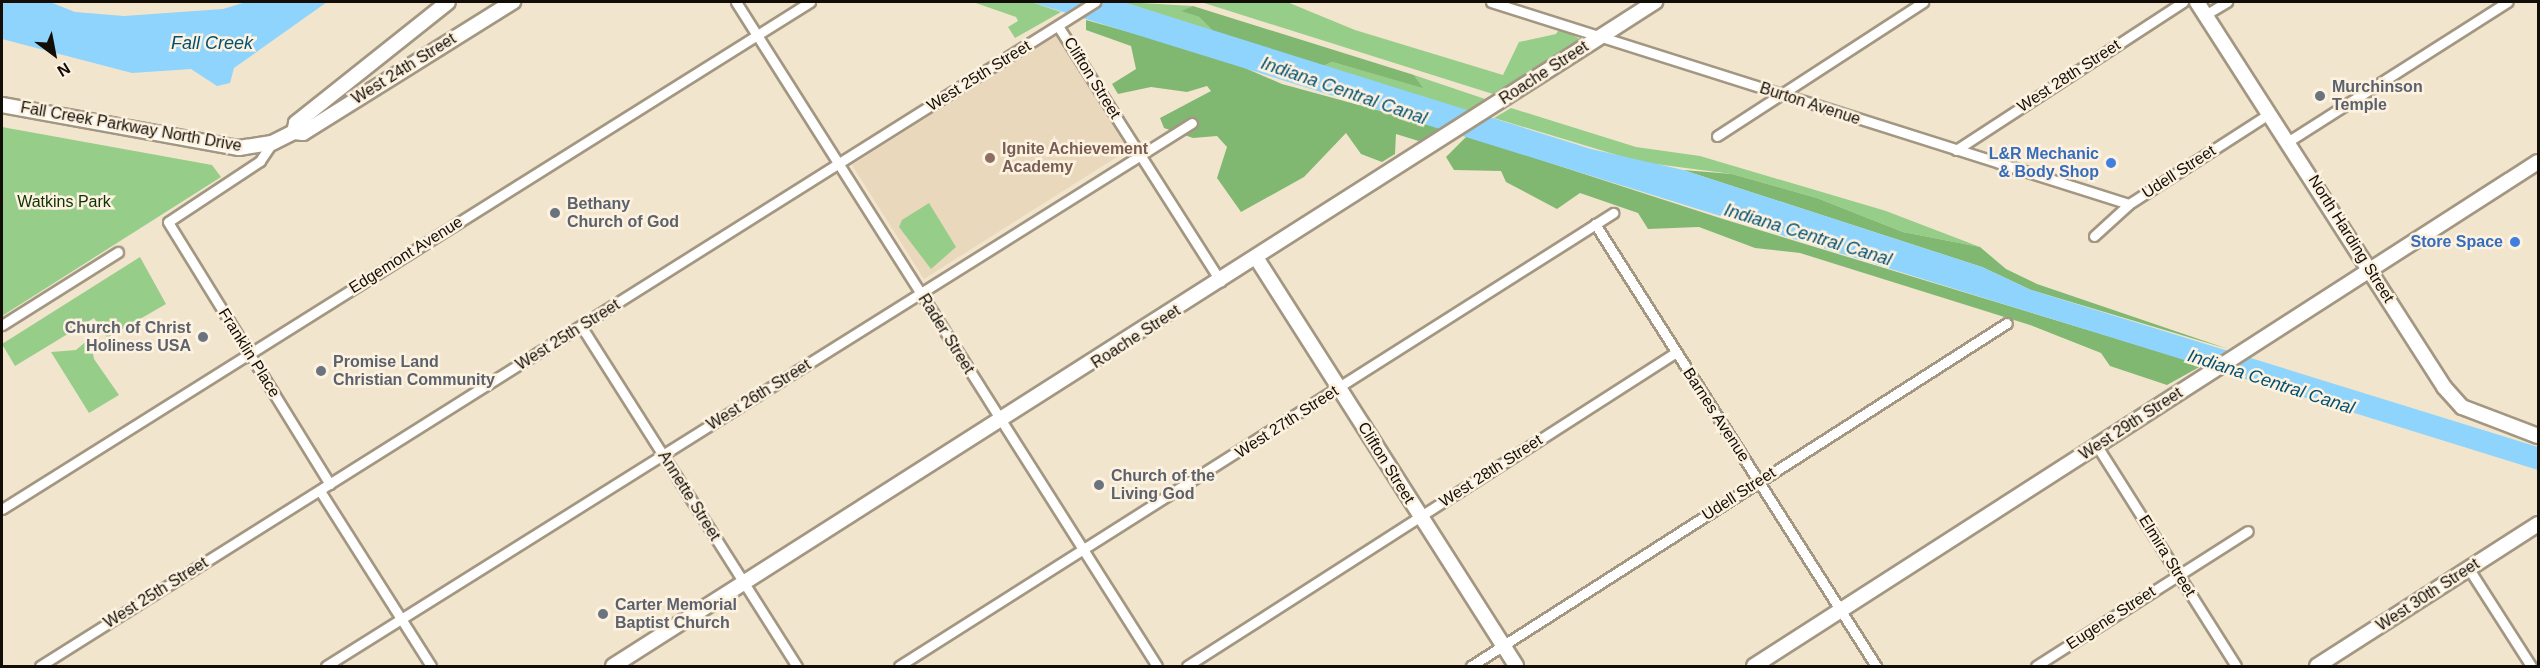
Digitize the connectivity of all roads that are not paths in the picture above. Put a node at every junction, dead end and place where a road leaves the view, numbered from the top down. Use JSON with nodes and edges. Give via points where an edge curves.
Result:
{"nodes":[{"id":1,"x":448,"y":2,"type":"edge"},
{"id":2,"x":513,"y":2,"type":"edge"},
{"id":3,"x":736,"y":2,"type":"edge"},
{"id":4,"x":810,"y":2,"type":"edge"},
{"id":5,"x":1095,"y":2,"type":"edge"},
{"id":6,"x":1491,"y":2,"type":"edge"},
{"id":7,"x":1655,"y":2,"type":"edge"},
{"id":8,"x":1923,"y":2,"type":"edge"},
{"id":9,"x":2183,"y":2,"type":"edge"},
{"id":10,"x":2197,"y":2,"type":"edge"},
{"id":11,"x":2227,"y":2,"type":"edge"},
{"id":12,"x":2507,"y":2,"type":"edge"},
{"id":13,"x":2205,"y":15,"type":"junction"},
{"id":14,"x":1061,"y":24,"type":"junction"},
{"id":15,"x":757,"y":36,"type":"junction"},
{"id":16,"x":1601,"y":37,"type":"junction"},
{"id":17,"x":1780,"y":94,"type":"junction"},
{"id":18,"x":2,"y":105,"type":"edge"},
{"id":19,"x":2270,"y":113,"type":"junction"},
{"id":20,"x":1192,"y":123,"type":"dead end"},
{"id":21,"x":294,"y":132,"type":"junction"},
{"id":22,"x":1717,"y":136,"type":"dead end"},
{"id":23,"x":2289,"y":141,"type":"junction"},
{"id":24,"x":272,"y":143,"type":"junction"},
{"id":25,"x":1956,"y":150,"type":"junction"},
{"id":26,"x":1141,"y":156,"type":"junction"},
{"id":27,"x":2538,"y":162,"type":"edge"},
{"id":28,"x":839,"y":164,"type":"junction"},
{"id":29,"x":2129,"y":204,"type":"junction"},
{"id":30,"x":1613,"y":213,"type":"dead end"},
{"id":31,"x":1595,"y":224,"type":"junction"},
{"id":32,"x":2094,"y":236,"type":"dead end"},
{"id":33,"x":118,"y":252,"type":"dead end"},
{"id":34,"x":1257,"y":259,"type":"junction"},
{"id":35,"x":2371,"y":269,"type":"junction"},
{"id":36,"x":1222,"y":283,"type":"junction"},
{"id":37,"x":921,"y":294,"type":"junction"},
{"id":38,"x":2007,"y":323,"type":"dead end"},
{"id":39,"x":2,"y":325,"type":"edge"},
{"id":40,"x":581,"y":326,"type":"junction"},
{"id":41,"x":249,"y":353,"type":"junction"},
{"id":42,"x":1676,"y":353,"type":"junction"},
{"id":43,"x":1339,"y":389,"type":"junction"},
{"id":44,"x":1002,"y":422,"type":"junction"},
{"id":45,"x":2538,"y":436,"type":"edge"},
{"id":46,"x":2097,"y":446,"type":"junction"},
{"id":47,"x":663,"y":455,"type":"junction"},
{"id":48,"x":1759,"y":482,"type":"junction"},
{"id":49,"x":330,"y":484,"type":"junction"},
{"id":50,"x":320,"y":490,"type":"junction"},
{"id":51,"x":2,"y":509,"type":"edge"},
{"id":52,"x":1420,"y":516,"type":"junction"},
{"id":53,"x":2538,"y":524,"type":"edge"},
{"id":54,"x":2248,"y":531,"type":"dead end"},
{"id":55,"x":1084,"y":552,"type":"junction"},
{"id":56,"x":2469,"y":569,"type":"junction"},
{"id":57,"x":2179,"y":575,"type":"junction"},
{"id":58,"x":744,"y":583,"type":"junction"},
{"id":59,"x":1840,"y":611,"type":"junction"},
{"id":60,"x":402,"y":619,"type":"junction"},
{"id":61,"x":1503,"y":646,"type":"junction"},
{"id":62,"x":40,"y":666,"type":"edge"},
{"id":63,"x":326,"y":666,"type":"edge"},
{"id":64,"x":431,"y":666,"type":"edge"},
{"id":65,"x":613,"y":666,"type":"edge"},
{"id":66,"x":797,"y":666,"type":"edge"},
{"id":67,"x":899,"y":666,"type":"edge"},
{"id":68,"x":1157,"y":666,"type":"edge"},
{"id":69,"x":1186,"y":666,"type":"edge"},
{"id":70,"x":1471,"y":666,"type":"edge"},
{"id":71,"x":1516,"y":666,"type":"edge"},
{"id":72,"x":1754,"y":666,"type":"edge"},
{"id":73,"x":1876,"y":666,"type":"edge"},
{"id":74,"x":2036,"y":666,"type":"edge"},
{"id":75,"x":2236,"y":666,"type":"edge"},
{"id":76,"x":2317,"y":666,"type":"edge"},
{"id":77,"x":2531,"y":666,"type":"edge"}],
"edges":[{"from":1,"to":21,"type":"street","via":[[296,123]]},
{"from":2,"to":21,"type":"street","name":"West 24th Street","via":[[303,133]]},
{"from":3,"to":15,"type":"street","name":"Rader Street"},
{"from":4,"to":15,"type":"street","name":"Edgemont Avenue"},
{"from":5,"to":14,"type":"street","name":"West 25th Street"},
{"from":6,"to":16,"type":"street","name":"Burton Avenue"},
{"from":7,"to":16,"type":"street","name":"Roache Street"},
{"from":8,"to":17,"type":"street"},
{"from":9,"to":25,"type":"street","name":"West 28th Street"},
{"from":10,"to":13,"type":"street","name":"North Harding Street"},
{"from":11,"to":13,"type":"street"},
{"from":12,"to":23,"type":"street"},
{"from":13,"to":19,"type":"street","name":"North Harding Street"},
{"from":14,"to":26,"type":"street","name":"Clifton Street"},
{"from":14,"to":28,"type":"street","name":"West 25th Street"},
{"from":15,"to":28,"type":"street","name":"Rader Street"},
{"from":15,"to":41,"type":"street","name":"Edgemont Avenue"},
{"from":16,"to":17,"type":"street","name":"Burton Avenue"},
{"from":16,"to":34,"type":"street","name":"Roache Street"},
{"from":17,"to":22,"type":"street"},
{"from":17,"to":25,"type":"street","name":"Burton Avenue"},
{"from":18,"to":24,"type":"street","name":"Fall Creek Parkway North Drive","via":[[239,148]]},
{"from":19,"to":23,"type":"street","name":"North Harding Street"},
{"from":19,"to":29,"type":"street","name":"Udell Street"},
{"from":20,"to":26,"type":"street","name":"West 26th Street"},
{"from":21,"to":24,"type":"street","name":"Fall Creek Parkway North Drive"},
{"from":23,"to":35,"type":"street","name":"North Harding Street"},
{"from":24,"to":41,"type":"street","name":"Franklin Place","via":[[260,160],[168,222]]},
{"from":25,"to":29,"type":"street","name":"Burton Avenue"},
{"from":26,"to":36,"type":"street","name":"Clifton Street"},
{"from":26,"to":37,"type":"street","name":"West 26th Street"},
{"from":27,"to":35,"type":"street","name":"West 29th Street"},
{"from":28,"to":37,"type":"street","name":"Rader Street"},
{"from":28,"to":40,"type":"street","name":"West 25th Street"},
{"from":29,"to":32,"type":"street","name":"Udell Street"},
{"from":30,"to":31,"type":"street","name":"West 27th Street"},
{"from":31,"to":42,"type":"street","name":"Barnes Avenue"},
{"from":31,"to":43,"type":"street","name":"West 27th Street"},
{"from":33,"to":39,"type":"street"},
{"from":34,"to":36,"type":"street","name":"Roache Street"},
{"from":34,"to":43,"type":"street","name":"Clifton Street"},
{"from":35,"to":45,"type":"street","name":"North Harding Street","via":[[2462,407]]},
{"from":35,"to":46,"type":"street","name":"West 29th Street"},
{"from":36,"to":44,"type":"street","name":"Roache Street"},
{"from":37,"to":44,"type":"street","name":"Rader Street"},
{"from":37,"to":47,"type":"street","name":"West 26th Street"},
{"from":38,"to":48,"type":"street","name":"Udell Street"},
{"from":40,"to":47,"type":"street","name":"Annette Street"},
{"from":40,"to":49,"type":"street","name":"West 25th Street"},
{"from":41,"to":49,"type":"street","name":"Franklin Place"},
{"from":41,"to":51,"type":"street","name":"Edgemont Avenue"},
{"from":42,"to":48,"type":"street","name":"Barnes Avenue"},
{"from":42,"to":52,"type":"street","name":"West 28th Street"},
{"from":43,"to":52,"type":"street","name":"Clifton Street"},
{"from":43,"to":55,"type":"street","name":"West 27th Street"},
{"from":44,"to":55,"type":"street","name":"Rader Street"},
{"from":44,"to":58,"type":"street","name":"Roache Street"},
{"from":46,"to":57,"type":"street","name":"Elmira Street"},
{"from":46,"to":59,"type":"street","name":"West 29th Street"},
{"from":47,"to":58,"type":"street","name":"Annette Street"},
{"from":47,"to":60,"type":"street","name":"West 26th Street"},
{"from":48,"to":59,"type":"street","name":"Barnes Avenue"},
{"from":48,"to":61,"type":"street","name":"Udell Street"},
{"from":49,"to":50,"type":"street","name":"West 25th Street"},
{"from":50,"to":60,"type":"street"},
{"from":50,"to":62,"type":"street","name":"West 25th Street"},
{"from":52,"to":61,"type":"street","name":"Clifton Street"},
{"from":52,"to":69,"type":"street","name":"West 28th Street"},
{"from":53,"to":56,"type":"street","name":"West 30th Street"},
{"from":54,"to":57,"type":"street","name":"Eugene Street"},
{"from":55,"to":67,"type":"street","name":"West 27th Street"},
{"from":55,"to":68,"type":"street","name":"Rader Street"},
{"from":56,"to":76,"type":"street","name":"West 30th Street"},
{"from":56,"to":77,"type":"street"},
{"from":57,"to":74,"type":"street","name":"Eugene Street"},
{"from":57,"to":75,"type":"street","name":"Elmira Street"},
{"from":58,"to":65,"type":"street","name":"Roache Street"},
{"from":58,"to":66,"type":"street","name":"Annette Street"},
{"from":59,"to":72,"type":"street","name":"West 29th Street"},
{"from":59,"to":73,"type":"street","name":"Barnes Avenue"},
{"from":60,"to":63,"type":"street","name":"West 26th Street"},
{"from":60,"to":64,"type":"street"},
{"from":61,"to":70,"type":"street","name":"Udell Street"},
{"from":61,"to":71,"type":"street","name":"Clifton Street"}]}
